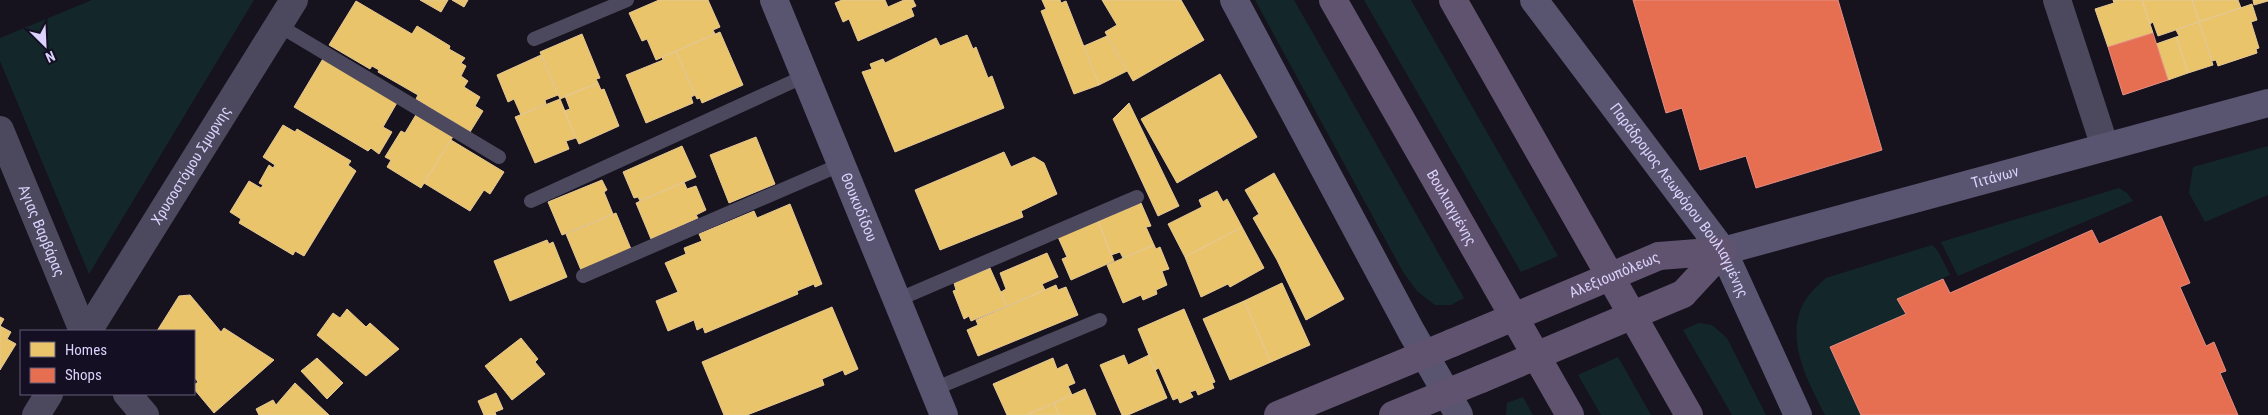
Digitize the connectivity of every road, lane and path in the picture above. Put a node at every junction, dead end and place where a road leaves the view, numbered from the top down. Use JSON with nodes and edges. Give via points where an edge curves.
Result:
{"nodes":[{"id":1,"x":294,"y":0,"type":"edge"},
{"id":2,"x":627,"y":0,"type":"edge"},
{"id":3,"x":774,"y":0,"type":"edge"},
{"id":4,"x":1234,"y":0,"type":"edge"},
{"id":5,"x":1333,"y":0,"type":"edge"},
{"id":6,"x":1453,"y":0,"type":"edge"},
{"id":7,"x":1534,"y":0,"type":"edge"},
{"id":8,"x":2061,"y":1,"type":"edge"},
{"id":9,"x":278,"y":25,"type":"junction"},
{"id":10,"x":534,"y":39,"type":"dead end"},
{"id":11,"x":805,"y":76,"type":"junction"},
{"id":12,"x":2268,"y":103,"type":"edge"},
{"id":13,"x":0,"y":130,"type":"edge"},
{"id":14,"x":2105,"y":147,"type":"junction"},
{"id":15,"x":499,"y":157,"type":"dead end"},
{"id":16,"x":842,"y":164,"type":"junction"},
{"id":17,"x":1137,"y":197,"type":"dead end"},
{"id":18,"x":531,"y":200,"type":"dead end"},
{"id":19,"x":1723,"y":251,"type":"junction"},
{"id":20,"x":583,"y":276,"type":"dead end"},
{"id":21,"x":897,"y":300,"type":"junction"},
{"id":22,"x":1100,"y":320,"type":"dead end"},
{"id":23,"x":83,"y":330,"type":"edge"},
{"id":24,"x":89,"y":330,"type":"edge"},
{"id":25,"x":1424,"y":354,"type":"junction"},
{"id":26,"x":934,"y":389,"type":"junction"},
{"id":27,"x":48,"y":395,"type":"edge"},
{"id":28,"x":128,"y":395,"type":"edge"},
{"id":29,"x":1453,"y":404,"type":"edge"},
{"id":30,"x":36,"y":415,"type":"edge"},
{"id":31,"x":145,"y":415,"type":"edge"},
{"id":32,"x":944,"y":415,"type":"edge"},
{"id":33,"x":1278,"y":415,"type":"edge"},
{"id":34,"x":1393,"y":415,"type":"edge"},
{"id":35,"x":1570,"y":415,"type":"edge"},
{"id":36,"x":1689,"y":415,"type":"edge"},
{"id":37,"x":1798,"y":415,"type":"edge"}],
"edges":[{"from":1,"to":9,"type":"street","name":"Χρυσοστόμου Σμυρνης"},
{"from":2,"to":10,"type":"lane"},
{"from":3,"to":11,"type":"main road","name":"Θουκυδίδου"},
{"from":4,"to":25,"type":"main road"},
{"from":5,"to":35,"type":"main road","name":"Βουλιαγμένης"},
{"from":6,"to":36,"type":"main road"},
{"from":7,"to":19,"type":"main road","name":"Παράδρομος Λεωφόρου Βουλιαγμένης"},
{"from":8,"to":14,"type":"street"},
{"from":9,"to":15,"type":"lane"},
{"from":9,"to":24,"type":"street","name":"Χρυσοστόμου Σμυρνης"},
{"from":11,"to":16,"type":"main road","name":"Θουκυδίδου"},
{"from":11,"to":18,"type":"lane"},
{"from":12,"to":14,"type":"main road","name":"Τιτάνων"},
{"from":13,"to":23,"type":"street","name":"Αγιας Βαρβάρας"},
{"from":14,"to":19,"type":"main road","name":"Τιτάνων"},
{"from":16,"to":20,"type":"lane"},
{"from":16,"to":21,"type":"main road","name":"Θουκυδίδου"},
{"from":17,"to":21,"type":"lane"},
{"from":19,"to":25,"type":"main road","name":"Αλεξιουπόλεως","bridge":true,"via":[[1659,256]]},
{"from":19,"to":29,"type":"main road","bridge":true,"via":[[1683,294],[1481,379]]},
{"from":19,"to":37,"type":"main road","name":"Παράδρομος Λεωφόρου Βουλιαγμένης"},
{"from":21,"to":26,"type":"main road","name":"Θουκυδίδου"},
{"from":22,"to":26,"type":"lane"},
{"from":25,"to":29,"type":"main road"},
{"from":25,"to":33,"type":"main road","name":"Αλεξιουπόλεως"},
{"from":26,"to":32,"type":"main road","name":"Θουκυδίδου"},
{"from":27,"to":30,"type":"street"},
{"from":28,"to":31,"type":"street"},
{"from":29,"to":34,"type":"main road"}]}
